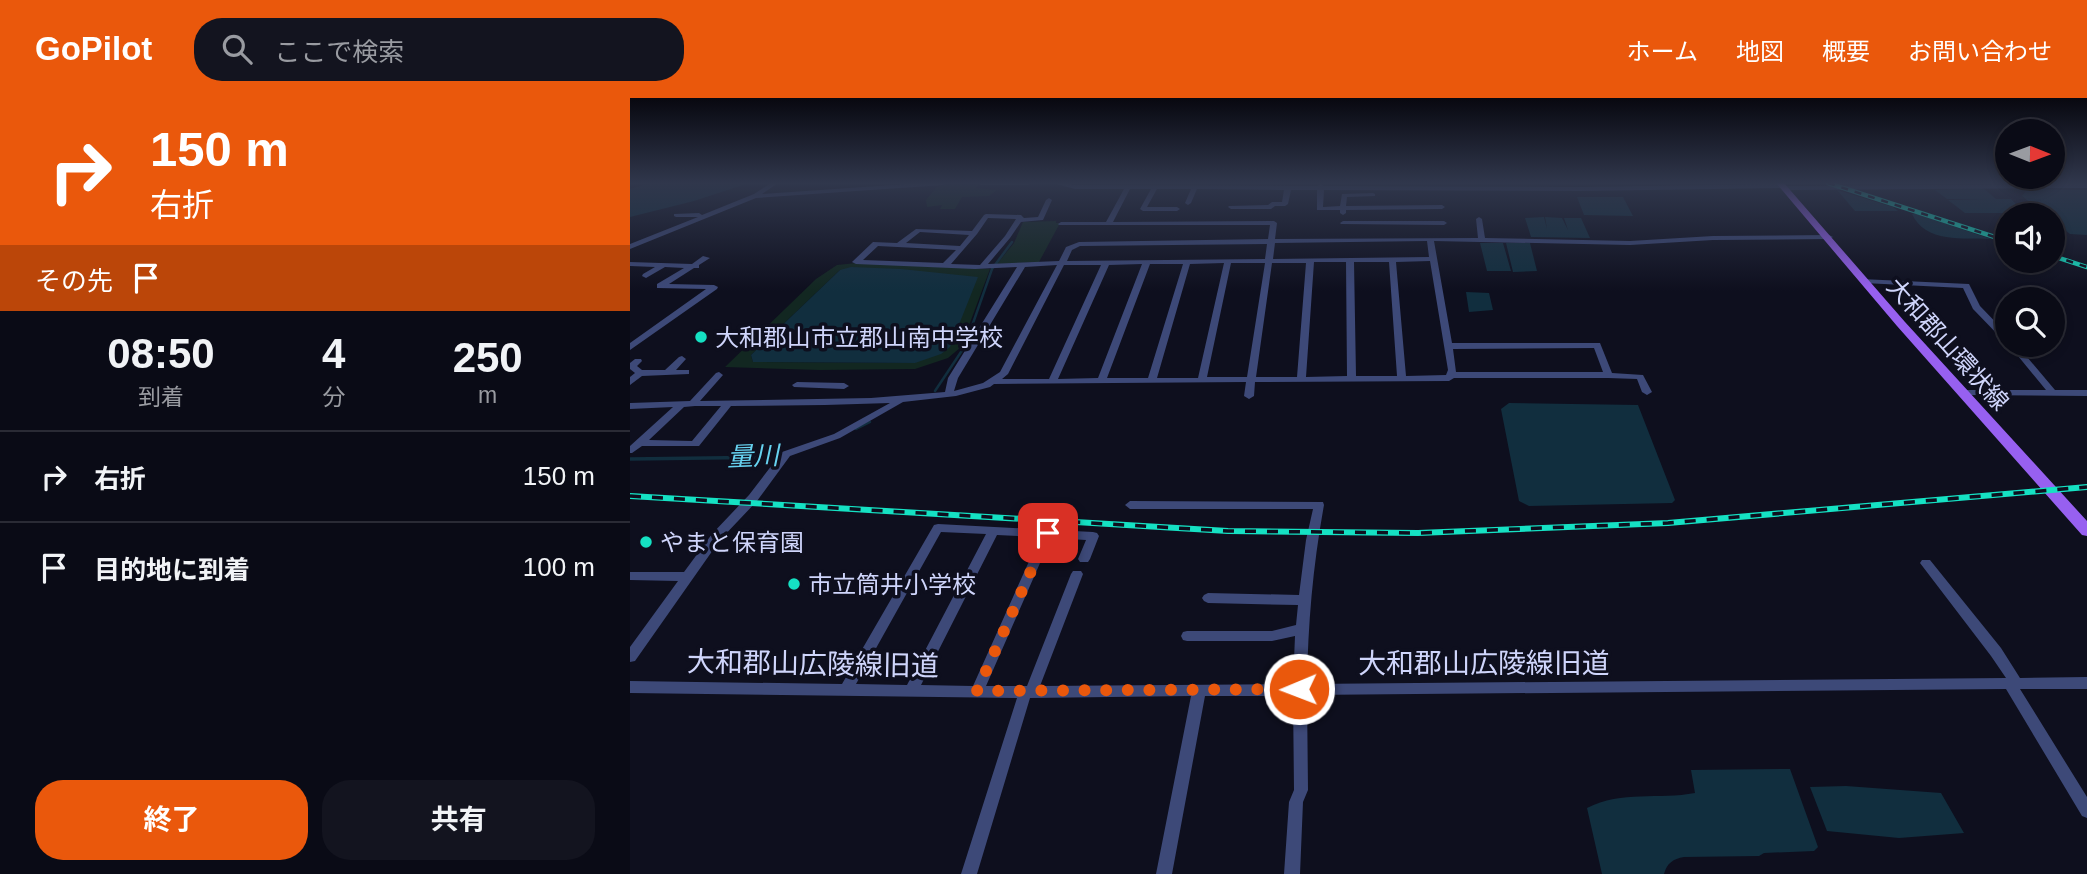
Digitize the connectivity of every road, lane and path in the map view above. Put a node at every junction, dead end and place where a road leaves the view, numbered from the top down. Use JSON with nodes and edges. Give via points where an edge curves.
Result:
{"nodes":[{"id":1,"x":695,"y":219,"type":"edge"},
{"id":2,"x":984,"y":219,"type":"edge"},
{"id":3,"x":1036,"y":219,"type":"edge"},
{"id":4,"x":1111,"y":219,"type":"edge"},
{"id":5,"x":1227,"y":219,"type":"edge"},
{"id":6,"x":1343,"y":219,"type":"edge"},
{"id":7,"x":1444,"y":219,"type":"edge"},
{"id":8,"x":1479,"y":219,"type":"dead end"},
{"id":9,"x":1813,"y":219,"type":"edge"},
{"id":10,"x":1019,"y":220,"type":"joint"},
{"id":11,"x":1226,"y":223,"type":"junction"},
{"id":12,"x":1343,"y":223,"type":"junction"},
{"id":13,"x":1444,"y":223,"type":"junction"},
{"id":14,"x":1081,"y":224,"type":"junction"},
{"id":15,"x":1108,"y":224,"type":"junction"},
{"id":16,"x":1061,"y":225,"type":"dead end"},
{"id":17,"x":975,"y":233,"type":"junction"},
{"id":18,"x":1829,"y":237,"type":"junction"},
{"id":19,"x":1447,"y":239,"type":"junction"},
{"id":20,"x":1430,"y":240,"type":"junction"},
{"id":21,"x":1482,"y":240,"type":"junction"},
{"id":22,"x":1272,"y":241,"type":"junction"},
{"id":23,"x":1344,"y":241,"type":"junction"},
{"id":24,"x":899,"y":245,"type":"junction"},
{"id":25,"x":1075,"y":245,"type":"junction"},
{"id":26,"x":630,"y":247,"type":"edge"},
{"id":27,"x":961,"y":248,"type":"junction"},
{"id":28,"x":706,"y":258,"type":"dead end"},
{"id":29,"x":1432,"y":258,"type":"junction"},
{"id":30,"x":1392,"y":259,"type":"junction"},
{"id":31,"x":1310,"y":260,"type":"junction"},
{"id":32,"x":1350,"y":260,"type":"junction"},
{"id":33,"x":1228,"y":261,"type":"junction"},
{"id":34,"x":1269,"y":261,"type":"junction"},
{"id":35,"x":1147,"y":262,"type":"junction"},
{"id":36,"x":1187,"y":262,"type":"junction"},
{"id":37,"x":1062,"y":263,"type":"junction"},
{"id":38,"x":1106,"y":263,"type":"junction"},
{"id":39,"x":630,"y":264,"type":"edge"},
{"id":40,"x":663,"y":265,"type":"junction"},
{"id":41,"x":1022,"y":265,"type":"junction"},
{"id":42,"x":696,"y":266,"type":"junction"},
{"id":43,"x":945,"y":266,"type":"junction"},
{"id":44,"x":990,"y":267,"type":"junction"},
{"id":45,"x":646,"y":276,"type":"dead end"},
{"id":46,"x":1864,"y":281,"type":"junction"},
{"id":47,"x":1995,"y":327,"type":"edge"},
{"id":48,"x":1448,"y":345,"type":"junction"},
{"id":49,"x":630,"y":347,"type":"edge"},
{"id":50,"x":2023,"y":357,"type":"edge"},
{"id":51,"x":682,"y":359,"type":"dead end"},
{"id":52,"x":638,"y":360,"type":"dead end"},
{"id":53,"x":668,"y":372,"type":"junction"},
{"id":54,"x":686,"y":372,"type":"dead end"},
{"id":55,"x":640,"y":373,"type":"junction"},
{"id":56,"x":719,"y":375,"type":"dead end"},
{"id":57,"x":1452,"y":375,"type":"junction"},
{"id":58,"x":1608,"y":375,"type":"junction"},
{"id":59,"x":1402,"y":379,"type":"junction"},
{"id":60,"x":1252,"y":380,"type":"junction"},
{"id":61,"x":1301,"y":380,"type":"junction"},
{"id":62,"x":1352,"y":380,"type":"junction"},
{"id":63,"x":1152,"y":381,"type":"junction"},
{"id":64,"x":1202,"y":381,"type":"junction"},
{"id":65,"x":630,"y":382,"type":"edge"},
{"id":66,"x":996,"y":382,"type":"junction"},
{"id":67,"x":1052,"y":382,"type":"junction"},
{"id":68,"x":1101,"y":382,"type":"junction"},
{"id":69,"x":797,"y":385,"type":"dead end"},
{"id":70,"x":1647,"y":392,"type":"dead end"},
{"id":71,"x":949,"y":393,"type":"junction"},
{"id":72,"x":1963,"y":393,"type":"junction"},
{"id":73,"x":2052,"y":393,"type":"junction"},
{"id":74,"x":2087,"y":393,"type":"edge"},
{"id":75,"x":1250,"y":396,"type":"dead end"},
{"id":76,"x":729,"y":402,"type":"junction"},
{"id":77,"x":831,"y":402,"type":"junction"},
{"id":78,"x":898,"y":402,"type":"junction"},
{"id":79,"x":686,"y":405,"type":"junction"},
{"id":80,"x":630,"y":406,"type":"edge"},
{"id":81,"x":644,"y":442,"type":"junction"},
{"id":82,"x":631,"y":445,"type":"edge"},
{"id":83,"x":1130,"y":505,"type":"dead end"},
{"id":84,"x":993,"y":531,"type":"junction"},
{"id":85,"x":2087,"y":531,"type":"edge"},
{"id":86,"x":1048,"y":533,"type":"junction"},
{"id":87,"x":1084,"y":559,"type":"dead end"},
{"id":88,"x":1926,"y":563,"type":"dead end"},
{"id":89,"x":1077,"y":574,"type":"dead end"},
{"id":90,"x":630,"y":576,"type":"edge"},
{"id":91,"x":688,"y":576,"type":"junction"},
{"id":92,"x":1208,"y":598,"type":"dead end"},
{"id":93,"x":1305,"y":600,"type":"junction"},
{"id":94,"x":1302,"y":629,"type":"junction"},
{"id":95,"x":1186,"y":636,"type":"dead end"},
{"id":96,"x":630,"y":657,"type":"edge"},
{"id":97,"x":2087,"y":683,"type":"edge"},
{"id":98,"x":2013,"y":684,"type":"junction"},
{"id":99,"x":630,"y":687,"type":"edge"},
{"id":100,"x":847,"y":688,"type":"junction"},
{"id":101,"x":1299,"y":689,"type":"junction"},
{"id":102,"x":912,"y":690,"type":"junction"},
{"id":103,"x":1199,"y":690,"type":"junction"},
{"id":104,"x":977,"y":691,"type":"junction"},
{"id":105,"x":1028,"y":692,"type":"junction"},
{"id":106,"x":2087,"y":811,"type":"edge"},
{"id":107,"x":969,"y":874,"type":"edge"},
{"id":108,"x":1164,"y":874,"type":"edge"},
{"id":109,"x":1292,"y":874,"type":"edge"}],
"edges":[{"from":1,"to":26,"type":"street"},
{"from":2,"to":17,"type":"street"},
{"from":3,"to":10,"type":"street"},
{"from":4,"to":15,"type":"street"},
{"from":5,"to":11,"type":"street"},
{"from":6,"to":12,"type":"street"},
{"from":7,"to":13,"type":"street"},
{"from":8,"to":21,"type":"street"},
{"from":9,"to":18,"type":"main road","name":"大和郡山環状線"},
{"from":10,"to":44,"type":"street"},
{"from":11,"to":15,"type":"street"},
{"from":11,"to":22,"type":"street","via":[[1274,223]]},
{"from":12,"to":13,"type":"street"},
{"from":12,"to":23,"type":"street"},
{"from":13,"to":19,"type":"street"},
{"from":14,"to":15,"type":"street"},
{"from":14,"to":16,"type":"street"},
{"from":14,"to":25,"type":"street","via":[[1071,242]]},
{"from":17,"to":24,"type":"street","via":[[918,230]]},
{"from":17,"to":27,"type":"street"},
{"from":18,"to":21,"type":"street","via":[[1630,243]]},
{"from":18,"to":46,"type":"main road","name":"大和郡山環状線"},
{"from":19,"to":20,"type":"street"},
{"from":19,"to":21,"type":"street"},
{"from":20,"to":23,"type":"street"},
{"from":20,"to":29,"type":"street"},
{"from":22,"to":23,"type":"street"},
{"from":22,"to":25,"type":"street"},
{"from":22,"to":34,"type":"street"},
{"from":24,"to":27,"type":"street"},
{"from":24,"to":43,"type":"street","via":[[876,244],[856,262]]},
{"from":25,"to":37,"type":"street"},
{"from":27,"to":43,"type":"street"},
{"from":28,"to":42,"type":"street"},
{"from":29,"to":30,"type":"street"},
{"from":29,"to":48,"type":"street"},
{"from":30,"to":32,"type":"street"},
{"from":30,"to":59,"type":"street"},
{"from":31,"to":32,"type":"street"},
{"from":31,"to":34,"type":"street"},
{"from":31,"to":61,"type":"street"},
{"from":32,"to":62,"type":"street"},
{"from":33,"to":34,"type":"street"},
{"from":33,"to":36,"type":"street"},
{"from":33,"to":64,"type":"street"},
{"from":34,"to":60,"type":"street"},
{"from":35,"to":36,"type":"street"},
{"from":35,"to":38,"type":"street"},
{"from":35,"to":68,"type":"street"},
{"from":36,"to":63,"type":"street"},
{"from":37,"to":38,"type":"street"},
{"from":37,"to":41,"type":"street"},
{"from":37,"to":66,"type":"street"},
{"from":38,"to":67,"type":"street"},
{"from":39,"to":40,"type":"street"},
{"from":40,"to":42,"type":"street"},
{"from":40,"to":45,"type":"street"},
{"from":41,"to":44,"type":"street"},
{"from":41,"to":71,"type":"street","via":[[953,378]]},
{"from":42,"to":49,"type":"street","via":[[660,286],[714,287]]},
{"from":43,"to":44,"type":"street"},
{"from":46,"to":47,"type":"street","via":[[1966,286],[1976,307]]},
{"from":46,"to":72,"type":"main road","name":"大和郡山環状線"},
{"from":48,"to":57,"type":"street"},
{"from":48,"to":58,"type":"street","via":[[1597,345]]},
{"from":50,"to":73,"type":"street"},
{"from":51,"to":53,"type":"street"},
{"from":52,"to":55,"type":"street","via":[[632,366]]},
{"from":53,"to":54,"type":"street"},
{"from":53,"to":55,"type":"street"},
{"from":55,"to":65,"type":"street"},
{"from":56,"to":79,"type":"street"},
{"from":57,"to":58,"type":"street"},
{"from":57,"to":59,"type":"street"},
{"from":58,"to":70,"type":"street","via":[[1640,377]]},
{"from":59,"to":62,"type":"street"},
{"from":60,"to":61,"type":"street"},
{"from":60,"to":64,"type":"street"},
{"from":60,"to":75,"type":"street"},
{"from":61,"to":62,"type":"street"},
{"from":63,"to":64,"type":"street"},
{"from":63,"to":68,"type":"street"},
{"from":66,"to":67,"type":"street"},
{"from":66,"to":71,"type":"street"},
{"from":67,"to":68,"type":"street"},
{"from":69,"to":77,"type":"street","via":[[846,383]]},
{"from":71,"to":78,"type":"street"},
{"from":72,"to":73,"type":"street"},
{"from":72,"to":85,"type":"main road","name":"大和郡山環状線"},
{"from":73,"to":74,"type":"street"},
{"from":76,"to":77,"type":"street"},
{"from":76,"to":79,"type":"street"},
{"from":76,"to":81,"type":"street","via":[[695,444]]},
{"from":77,"to":78,"type":"street"},
{"from":78,"to":91,"type":"street","via":[[837,436],[783,457]]},
{"from":79,"to":80,"type":"street"},
{"from":79,"to":81,"type":"street"},
{"from":81,"to":82,"type":"street"},
{"from":83,"to":93,"type":"street","via":[[1319,505]]},
{"from":84,"to":86,"type":"street"},
{"from":84,"to":100,"type":"street","via":[[938,528]]},
{"from":84,"to":102,"type":"street"},
{"from":86,"to":87,"type":"street","via":[[1093,536]]},
{"from":86,"to":104,"type":"street"},
{"from":88,"to":98,"type":"street","via":[[1996,652]]},
{"from":89,"to":105,"type":"street"},
{"from":90,"to":91,"type":"street"},
{"from":91,"to":96,"type":"street"},
{"from":92,"to":93,"type":"street"},
{"from":93,"to":94,"type":"street"},
{"from":94,"to":95,"type":"street","via":[[1272,636]]},
{"from":94,"to":101,"type":"street"},
{"from":97,"to":98,"type":"street","name":"大和郡山広陵線旧道"},
{"from":98,"to":101,"type":"street","name":"大和郡山広陵線旧道"},
{"from":98,"to":106,"type":"street"},
{"from":99,"to":100,"type":"street","name":"大和郡山広陵線旧道"},
{"from":100,"to":102,"type":"street","name":"大和郡山広陵線旧道"},
{"from":101,"to":103,"type":"street","name":"大和郡山広陵線旧道"},
{"from":101,"to":109,"type":"street","via":[[1301,790],[1296,802]]},
{"from":102,"to":104,"type":"street","name":"大和郡山広陵線旧道"},
{"from":103,"to":105,"type":"street","name":"大和郡山広陵線旧道"},
{"from":103,"to":108,"type":"street"},
{"from":104,"to":105,"type":"street","name":"大和郡山広陵線旧道"},
{"from":105,"to":107,"type":"street"}]}
